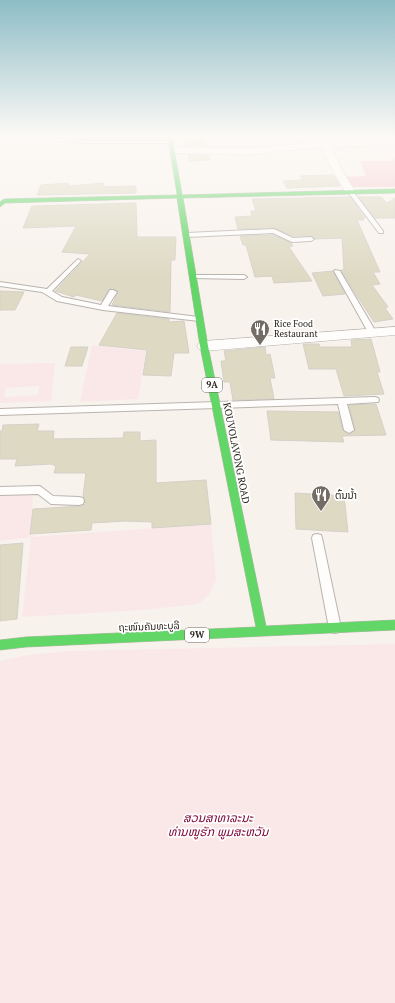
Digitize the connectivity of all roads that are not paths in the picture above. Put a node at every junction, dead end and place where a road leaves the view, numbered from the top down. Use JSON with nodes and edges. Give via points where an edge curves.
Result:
{"nodes":[{"id":1,"x":178,"y":183,"type":"edge"},
{"id":2,"x":345,"y":183,"type":"edge"},
{"id":3,"x":350,"y":190,"type":"junction"},
{"id":4,"x":395,"y":191,"type":"edge"},
{"id":5,"x":180,"y":197,"type":"junction"},
{"id":6,"x":0,"y":204,"type":"edge"},
{"id":7,"x":381,"y":232,"type":"dead end"},
{"id":8,"x":187,"y":235,"type":"junction"},
{"id":9,"x":311,"y":239,"type":"dead end"},
{"id":10,"x":78,"y":261,"type":"dead end"},
{"id":11,"x":337,"y":271,"type":"dead end"},
{"id":12,"x":244,"y":277,"type":"dead end"},
{"id":13,"x":194,"y":278,"type":"junction"},
{"id":14,"x":0,"y":284,"type":"edge"},
{"id":15,"x":47,"y":292,"type":"junction"},
{"id":16,"x":114,"y":292,"type":"dead end"},
{"id":17,"x":103,"y":308,"type":"junction"},
{"id":18,"x":199,"y":319,"type":"junction"},
{"id":19,"x":395,"y":331,"type":"edge"},
{"id":20,"x":372,"y":332,"type":"junction"},
{"id":21,"x":204,"y":346,"type":"junction"},
{"id":22,"x":375,"y":400,"type":"dead end"},
{"id":23,"x":342,"y":402,"type":"junction"},
{"id":24,"x":217,"y":405,"type":"junction"},
{"id":25,"x":0,"y":412,"type":"edge"},
{"id":26,"x":349,"y":430,"type":"dead end"},
{"id":27,"x":0,"y":491,"type":"edge"},
{"id":28,"x":79,"y":501,"type":"dead end"},
{"id":29,"x":317,"y":538,"type":"dead end"},
{"id":30,"x":395,"y":625,"type":"edge"},
{"id":31,"x":335,"y":629,"type":"junction"},
{"id":32,"x":262,"y":632,"type":"junction"},
{"id":33,"x":0,"y":645,"type":"edge"}],
"edges":[{"from":1,"to":5,"type":"main road","name":"KOUVOLAVONG ROAD","number":"9A"},
{"from":2,"to":3,"type":"street"},
{"from":3,"to":4,"type":"main road"},
{"from":3,"to":5,"type":"main road"},
{"from":3,"to":7,"type":"lane"},
{"from":5,"to":6,"type":"main road","via":[[4,201]]},
{"from":5,"to":8,"type":"main road","name":"KOUVOLAVONG ROAD","number":"9A"},
{"from":8,"to":9,"type":"lane","via":[[274,231],[292,240]]},
{"from":8,"to":13,"type":"main road","name":"KOUVOLAVONG ROAD","number":"9A"},
{"from":10,"to":15,"type":"lane"},
{"from":11,"to":20,"type":"lane"},
{"from":12,"to":13,"type":"lane"},
{"from":13,"to":18,"type":"main road","name":"KOUVOLAVONG ROAD","number":"9A"},
{"from":14,"to":15,"type":"lane"},
{"from":15,"to":17,"type":"lane","via":[[60,299]]},
{"from":16,"to":17,"type":"lane"},
{"from":17,"to":18,"type":"lane"},
{"from":18,"to":21,"type":"main road","name":"KOUVOLAVONG ROAD","number":"9A"},
{"from":19,"to":20,"type":"street"},
{"from":20,"to":21,"type":"street"},
{"from":21,"to":24,"type":"main road","name":"KOUVOLAVONG ROAD","number":"9A"},
{"from":22,"to":23,"type":"lane"},
{"from":23,"to":24,"type":"lane"},
{"from":23,"to":26,"type":"lane"},
{"from":24,"to":25,"type":"lane"},
{"from":24,"to":32,"type":"main road","name":"KOUVOLAVONG ROAD","number":"9A"},
{"from":27,"to":28,"type":"lane","via":[[40,490],[51,500]]},
{"from":29,"to":31,"type":"lane"},
{"from":30,"to":31,"type":"main road","name":"ຖະໜົນຄັນທະບູລີ","number":"9W"},
{"from":31,"to":32,"type":"main road","name":"ຖະໜົນຄັນທະບູລີ","number":"9W"},
{"from":32,"to":33,"type":"main road","name":"ຖະໜົນຄັນທະບູລີ","number":"9W"}]}
